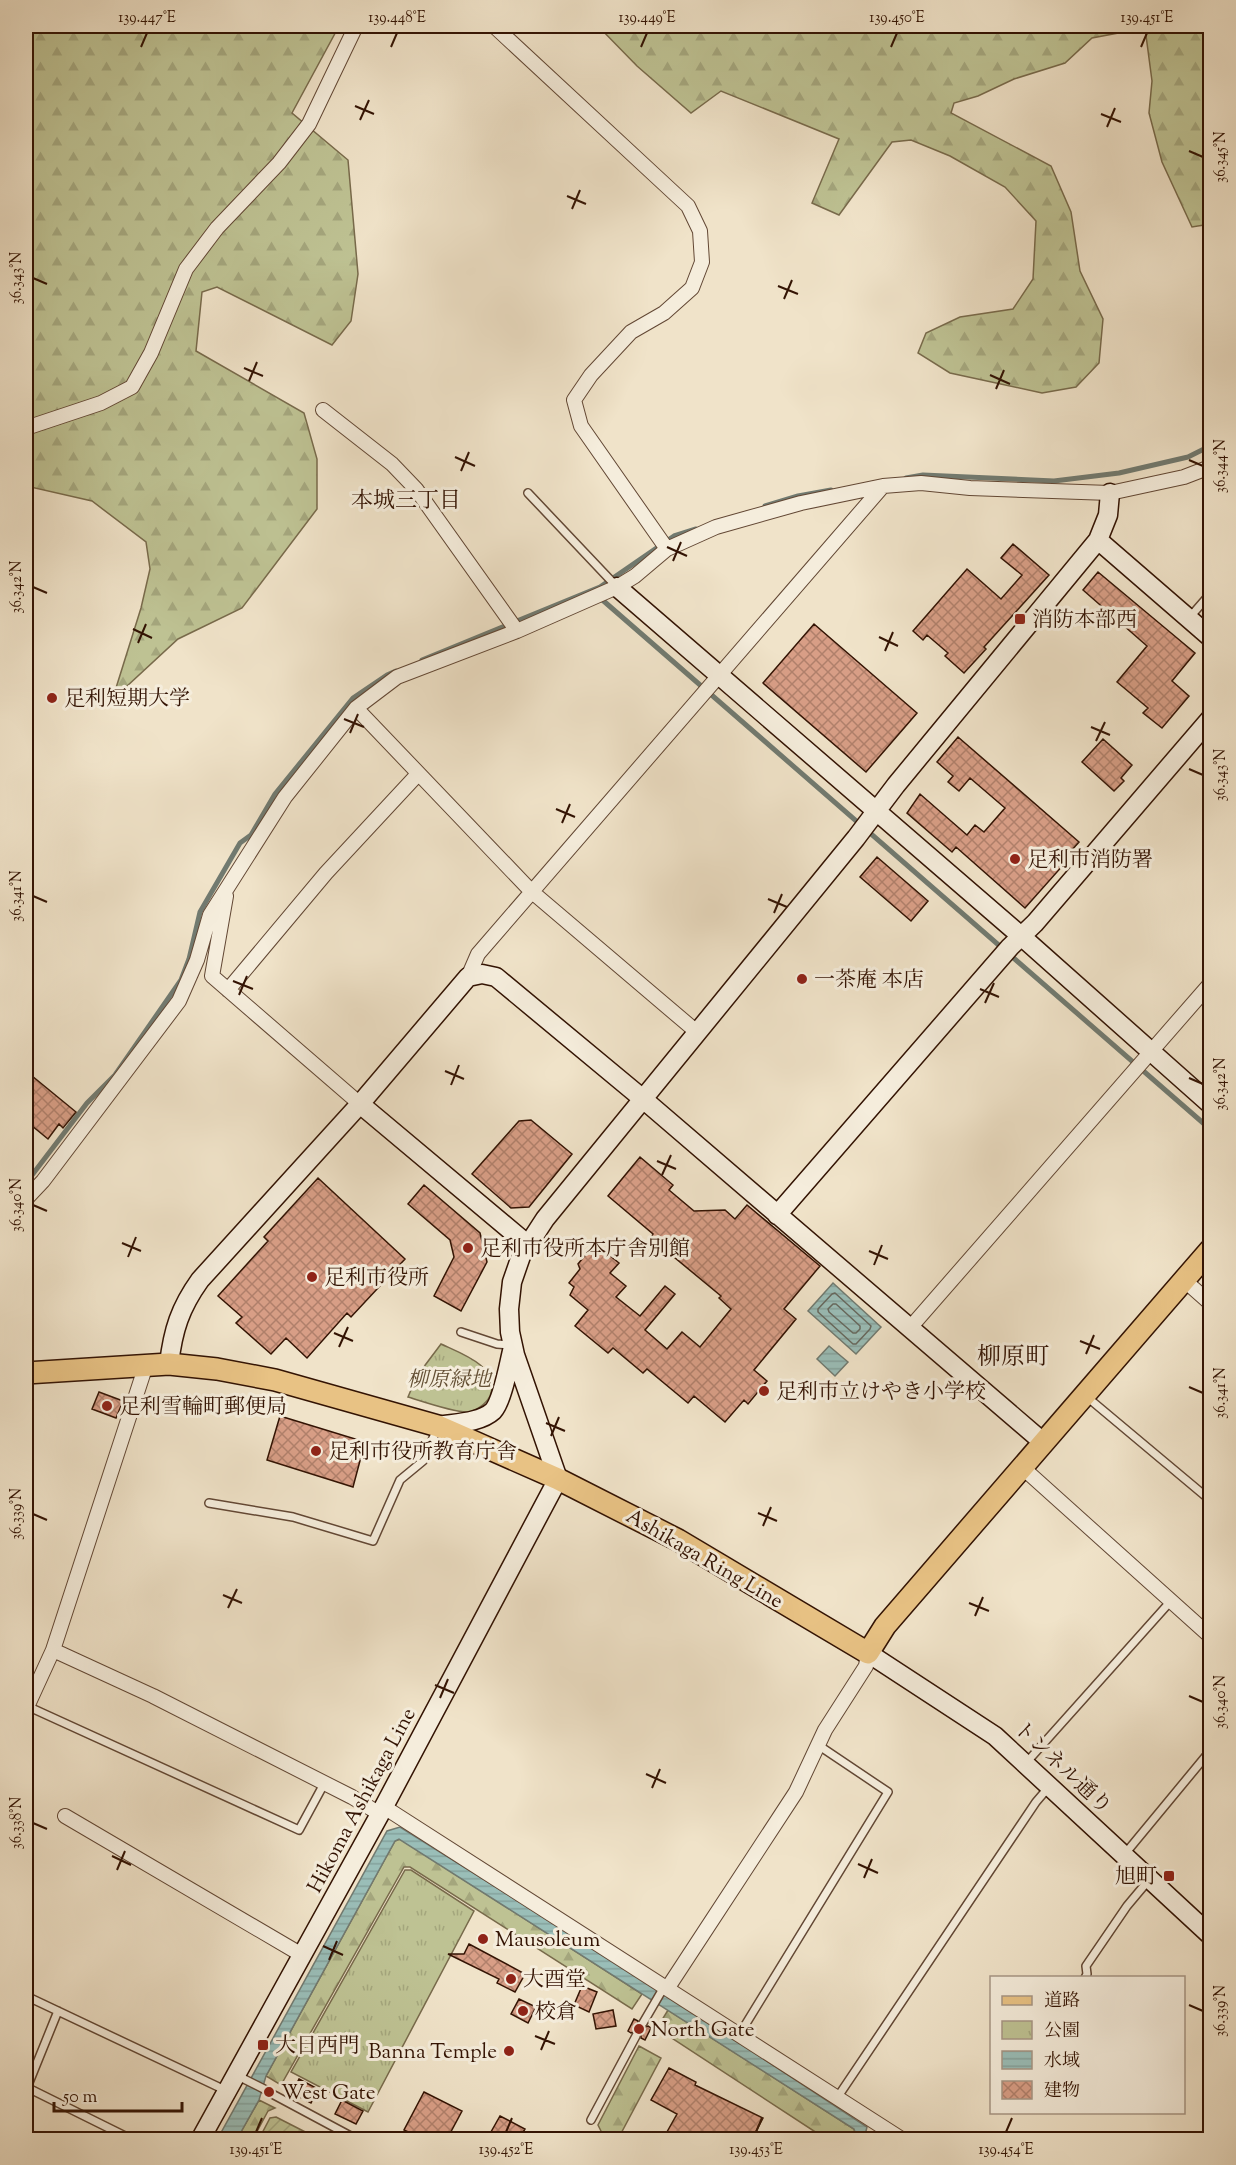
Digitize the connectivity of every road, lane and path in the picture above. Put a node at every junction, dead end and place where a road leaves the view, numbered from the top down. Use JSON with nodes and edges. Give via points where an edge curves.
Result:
{"nodes":[{"id":1,"x":356,"y":26,"type":"edge"},
{"id":2,"x":494,"y":26,"type":"edge"},
{"id":3,"x":323,"y":410,"type":"dead end"},
{"id":4,"x":26,"y":428,"type":"edge"},
{"id":5,"x":1210,"y":466,"type":"edge"},
{"id":6,"x":883,"y":486,"type":"junction"},
{"id":7,"x":528,"y":493,"type":"dead end"},
{"id":8,"x":1110,"y":493,"type":"junction"},
{"id":9,"x":1098,"y":540,"type":"junction"},
{"id":10,"x":667,"y":549,"type":"junction"},
{"id":11,"x":617,"y":587,"type":"junction"},
{"id":12,"x":1210,"y":594,"type":"edge"},
{"id":13,"x":1190,"y":618,"type":"junction"},
{"id":14,"x":517,"y":631,"type":"junction"},
{"id":15,"x":1210,"y":637,"type":"edge"},
{"id":16,"x":718,"y":674,"type":"junction"},
{"id":17,"x":356,"y":708,"type":"junction"},
{"id":18,"x":1210,"y":719,"type":"edge"},
{"id":19,"x":418,"y":774,"type":"junction"},
{"id":20,"x":876,"y":812,"type":"junction"},
{"id":21,"x":228,"y":887,"type":"junction"},
{"id":22,"x":531,"y":891,"type":"junction"},
{"id":23,"x":1021,"y":936,"type":"junction"},
{"id":24,"x":468,"y":977,"type":"junction"},
{"id":25,"x":1210,"y":984,"type":"edge"},
{"id":26,"x":228,"y":990,"type":"junction"},
{"id":27,"x":698,"y":1033,"type":"junction"},
{"id":28,"x":1152,"y":1051,"type":"junction"},
{"id":29,"x":643,"y":1099,"type":"junction"},
{"id":30,"x":360,"y":1104,"type":"junction"},
{"id":31,"x":1210,"y":1104,"type":"edge"},
{"id":32,"x":26,"y":1199,"type":"edge"},
{"id":33,"x":777,"y":1215,"type":"junction"},
{"id":34,"x":527,"y":1244,"type":"junction"},
{"id":35,"x":1210,"y":1250,"type":"edge"},
{"id":36,"x":1184,"y":1280,"type":"junction"},
{"id":37,"x":1210,"y":1302,"type":"edge"},
{"id":38,"x":909,"y":1329,"type":"junction"},
{"id":39,"x":461,"y":1332,"type":"dead end"},
{"id":40,"x":513,"y":1345,"type":"junction"},
{"id":41,"x":169,"y":1364,"type":"junction"},
{"id":42,"x":146,"y":1365,"type":"junction"},
{"id":43,"x":26,"y":1373,"type":"edge"},
{"id":44,"x":1085,"y":1395,"type":"junction"},
{"id":45,"x":438,"y":1426,"type":"junction"},
{"id":46,"x":1044,"y":1443,"type":"junction"},
{"id":47,"x":1023,"y":1468,"type":"junction"},
{"id":48,"x":558,"y":1479,"type":"junction"},
{"id":49,"x":1210,"y":1500,"type":"edge"},
{"id":50,"x":209,"y":1503,"type":"dead end"},
{"id":51,"x":1170,"y":1602,"type":"junction"},
{"id":52,"x":1210,"y":1636,"type":"edge"},
{"id":53,"x":53,"y":1650,"type":"junction"},
{"id":54,"x":868,"y":1653,"type":"junction"},
{"id":55,"x":26,"y":1707,"type":"edge"},
{"id":56,"x":818,"y":1745,"type":"junction"},
{"id":57,"x":1210,"y":1750,"type":"edge"},
{"id":58,"x":1026,"y":1763,"type":"junction"},
{"id":59,"x":325,"y":1782,"type":"junction"},
{"id":60,"x":1050,"y":1786,"type":"junction"},
{"id":61,"x":382,"y":1810,"type":"junction"},
{"id":62,"x":66,"y":1816,"type":"dead end"},
{"id":63,"x":1124,"y":1855,"type":"junction"},
{"id":64,"x":1150,"y":1879,"type":"junction"},
{"id":65,"x":1210,"y":1935,"type":"edge"},
{"id":66,"x":302,"y":1955,"type":"junction"},
{"id":67,"x":1086,"y":1976,"type":"edge"},
{"id":68,"x":664,"y":1989,"type":"junction"},
{"id":69,"x":26,"y":1996,"type":"edge"},
{"id":70,"x":58,"y":2011,"type":"junction"},
{"id":71,"x":643,"y":2023,"type":"dead end"},
{"id":72,"x":739,"y":2035,"type":"junction"},
{"id":73,"x":636,"y":2036,"type":"dead end"},
{"id":74,"x":241,"y":2077,"type":"junction"},
{"id":75,"x":26,"y":2089,"type":"edge"},
{"id":76,"x":262,"y":2089,"type":"dead end"},
{"id":77,"x":227,"y":2091,"type":"junction"},
{"id":78,"x":274,"y":2095,"type":"dead end"},
{"id":79,"x":837,"y":2098,"type":"junction"},
{"id":80,"x":591,"y":2120,"type":"dead end"},
{"id":81,"x":883,"y":2127,"type":"junction"},
{"id":82,"x":133,"y":2139,"type":"edge"},
{"id":83,"x":200,"y":2139,"type":"edge"},
{"id":84,"x":358,"y":2139,"type":"edge"},
{"id":85,"x":875,"y":2139,"type":"edge"},
{"id":86,"x":903,"y":2139,"type":"edge"}],
"edges":[{"from":1,"to":4,"type":"street","via":[[309,124],[186,269],[152,353],[132,387],[101,403]]},
{"from":2,"to":10,"type":"street","via":[[688,206],[700,231],[702,262],[692,288],[664,313],[631,332],[591,375],[574,400],[581,426]]},
{"from":3,"to":14,"type":"street","via":[[392,464],[416,489]]},
{"from":5,"to":8,"type":"street","via":[[1184,477]]},
{"from":6,"to":8,"type":"street","via":[[921,483]]},
{"from":6,"to":10,"type":"street","via":[[801,503],[716,527]]},
{"from":6,"to":16,"type":"street"},
{"from":7,"to":11,"type":"lane"},
{"from":8,"to":9,"type":"street","via":[[1108,515]]},
{"from":9,"to":13,"type":"street"},
{"from":9,"to":20,"type":"street"},
{"from":10,"to":11,"type":"street"},
{"from":11,"to":14,"type":"street"},
{"from":11,"to":16,"type":"street"},
{"from":12,"to":13,"type":"lane"},
{"from":13,"to":15,"type":"street"},
{"from":14,"to":17,"type":"street","via":[[397,677]]},
{"from":16,"to":20,"type":"street"},
{"from":16,"to":22,"type":"street"},
{"from":17,"to":19,"type":"street"},
{"from":17,"to":21,"type":"street","via":[[285,797]]},
{"from":18,"to":23,"type":"street"},
{"from":19,"to":22,"type":"street"},
{"from":19,"to":26,"type":"street","via":[[326,873]]},
{"from":20,"to":23,"type":"street"},
{"from":20,"to":27,"type":"street"},
{"from":21,"to":26,"type":"street","via":[[212,976]]},
{"from":21,"to":32,"type":"street","via":[[210,915],[197,960],[179,1001]]},
{"from":22,"to":24,"type":"street","via":[[478,954]]},
{"from":22,"to":27,"type":"street"},
{"from":23,"to":28,"type":"street"},
{"from":23,"to":33,"type":"street"},
{"from":24,"to":29,"type":"street","via":[[496,977]]},
{"from":24,"to":30,"type":"street"},
{"from":25,"to":28,"type":"street"},
{"from":26,"to":30,"type":"street"},
{"from":27,"to":29,"type":"street"},
{"from":28,"to":31,"type":"street"},
{"from":28,"to":38,"type":"street"},
{"from":29,"to":33,"type":"street"},
{"from":29,"to":34,"type":"street"},
{"from":30,"to":34,"type":"street"},
{"from":30,"to":41,"type":"street","via":[[200,1280],[176,1323]]},
{"from":33,"to":38,"type":"street"},
{"from":34,"to":40,"type":"street","via":[[510,1295]]},
{"from":35,"to":36,"type":"main road"},
{"from":36,"to":37,"type":"street"},
{"from":36,"to":44,"type":"main road"},
{"from":38,"to":46,"type":"street"},
{"from":39,"to":40,"type":"lane"},
{"from":40,"to":45,"type":"street","via":[[494,1410],[480,1418]]},
{"from":40,"to":48,"type":"street"},
{"from":41,"to":42,"type":"main road","name":"Ashikaga Ring Line"},
{"from":41,"to":45,"type":"main road","name":"Ashikaga Ring Line","via":[[275,1380]]},
{"from":42,"to":43,"type":"main road","name":"Ashikaga Ring Line"},
{"from":42,"to":53,"type":"street"},
{"from":44,"to":46,"type":"main road"},
{"from":44,"to":49,"type":"lane"},
{"from":45,"to":48,"type":"main road","name":"Ashikaga Ring Line"},
{"from":45,"to":50,"type":"lane","via":[[423,1461],[400,1480],[372,1541],[293,1517]]},
{"from":46,"to":47,"type":"main road"},
{"from":47,"to":51,"type":"street"},
{"from":47,"to":54,"type":"main road","via":[[885,1626]]},
{"from":48,"to":54,"type":"main road","name":"Ashikaga Ring Line","via":[[678,1540]]},
{"from":48,"to":61,"type":"street","name":"Hikoma Ashikaga Line"},
{"from":51,"to":52,"type":"street"},
{"from":51,"to":58,"type":"lane"},
{"from":53,"to":55,"type":"street"},
{"from":53,"to":59,"type":"street"},
{"from":54,"to":56,"type":"street","via":[[866,1666]]},
{"from":54,"to":58,"type":"street","name":"トンネル通り","via":[[975,1721]]},
{"from":55,"to":59,"type":"lane","via":[[299,1830]]},
{"from":56,"to":68,"type":"street","via":[[796,1792]]},
{"from":56,"to":72,"type":"lane","via":[[888,1792]]},
{"from":57,"to":63,"type":"lane"},
{"from":58,"to":60,"type":"street","name":"トンネル通り"},
{"from":59,"to":61,"type":"street"},
{"from":60,"to":63,"type":"street","name":"トンネル通り"},
{"from":60,"to":79,"type":"lane","via":[[1035,1802]]},
{"from":61,"to":66,"type":"street","name":"Hikoma Ashikaga Line"},
{"from":61,"to":68,"type":"street"},
{"from":62,"to":66,"type":"street"},
{"from":63,"to":64,"type":"street","name":"トンネル通り"},
{"from":64,"to":65,"type":"street","name":"トンネル通り"},
{"from":64,"to":67,"type":"lane","via":[[1086,1966]]},
{"from":66,"to":74,"type":"street","name":"Hikoma Ashikaga Line"},
{"from":68,"to":71,"type":"lane"},
{"from":68,"to":72,"type":"street"},
{"from":69,"to":70,"type":"lane"},
{"from":70,"to":75,"type":"lane"},
{"from":70,"to":77,"type":"lane"},
{"from":72,"to":79,"type":"street"},
{"from":73,"to":80,"type":"lane"},
{"from":74,"to":76,"type":"lane"},
{"from":74,"to":77,"type":"street","name":"Hikoma Ashikaga Line"},
{"from":75,"to":82,"type":"lane"},
{"from":77,"to":83,"type":"street","name":"Hikoma Ashikaga Line"},
{"from":78,"to":84,"type":"lane"},
{"from":79,"to":81,"type":"street"},
{"from":81,"to":85,"type":"street"},
{"from":81,"to":86,"type":"street"}]}
